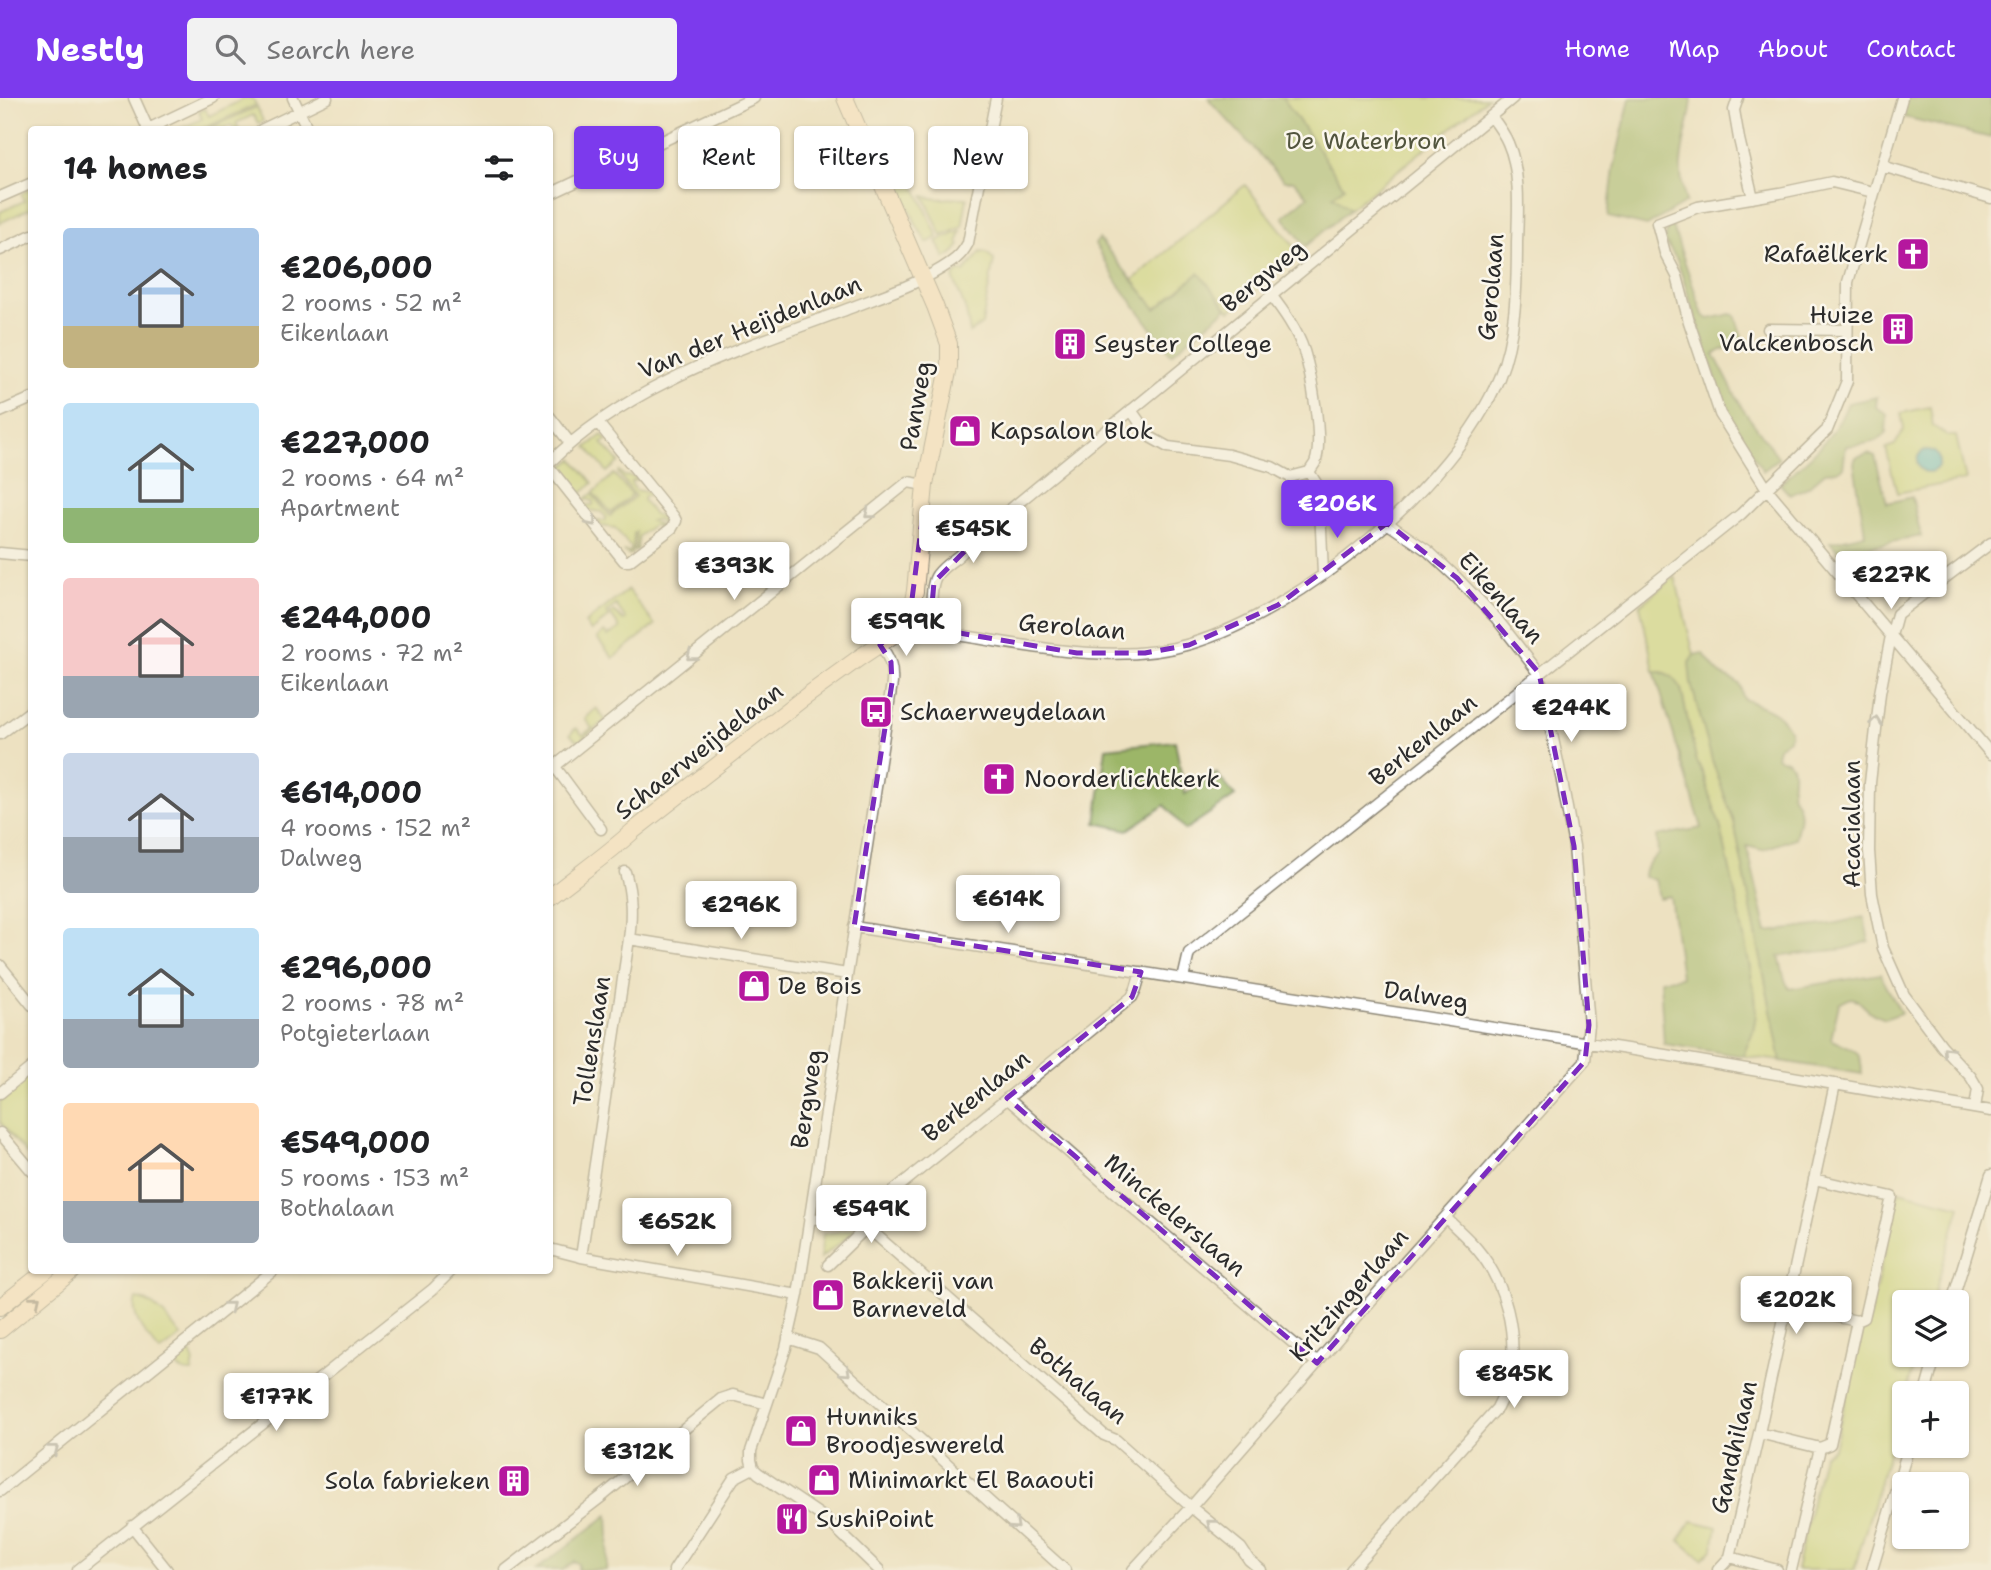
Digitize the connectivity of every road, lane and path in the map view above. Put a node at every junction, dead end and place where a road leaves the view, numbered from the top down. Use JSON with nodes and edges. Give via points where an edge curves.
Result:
{"nodes":[{"id":1,"x":134,"y":98,"type":"edge"},
{"id":2,"x":213,"y":98,"type":"edge"},
{"id":3,"x":293,"y":98,"type":"edge"},
{"id":4,"x":327,"y":98,"type":"edge"},
{"id":5,"x":754,"y":98,"type":"edge"},
{"id":6,"x":845,"y":98,"type":"edge"},
{"id":7,"x":996,"y":98,"type":"edge"},
{"id":8,"x":1513,"y":98,"type":"edge"},
{"id":9,"x":1738,"y":98,"type":"edge"},
{"id":10,"x":1902,"y":98,"type":"edge"},
{"id":11,"x":299,"y":111,"type":"junction"},
{"id":12,"x":1491,"y":116,"type":"junction"},
{"id":13,"x":146,"y":126,"type":"edge"},
{"id":14,"x":153,"y":126,"type":"edge"},
{"id":15,"x":269,"y":126,"type":"edge"},
{"id":16,"x":306,"y":126,"type":"edge"},
{"id":17,"x":1882,"y":166,"type":"junction"},
{"id":18,"x":28,"y":185,"type":"edge"},
{"id":19,"x":1873,"y":192,"type":"junction"},
{"id":20,"x":553,"y":193,"type":"edge"},
{"id":21,"x":0,"y":197,"type":"edge"},
{"id":22,"x":1753,"y":198,"type":"junction"},
{"id":23,"x":1991,"y":198,"type":"edge"},
{"id":24,"x":28,"y":237,"type":"edge"},
{"id":25,"x":0,"y":250,"type":"edge"},
{"id":26,"x":923,"y":279,"type":"junction"},
{"id":27,"x":1271,"y":295,"type":"junction"},
{"id":28,"x":1768,"y":329,"type":"dead end"},
{"id":29,"x":1847,"y":330,"type":"junction"},
{"id":30,"x":28,"y":400,"type":"edge"},
{"id":31,"x":1131,"y":410,"type":"junction"},
{"id":32,"x":0,"y":412,"type":"edge"},
{"id":33,"x":553,"y":421,"type":"edge"},
{"id":34,"x":598,"y":423,"type":"junction"},
{"id":35,"x":570,"y":443,"type":"junction"},
{"id":36,"x":553,"y":459,"type":"edge"},
{"id":37,"x":553,"y":472,"type":"edge"},
{"id":38,"x":1309,"y":472,"type":"junction"},
{"id":39,"x":925,"y":485,"type":"junction"},
{"id":40,"x":1768,"y":489,"type":"junction"},
{"id":41,"x":1325,"y":497,"type":"junction"},
{"id":42,"x":922,"y":521,"type":"junction"},
{"id":43,"x":1387,"y":523,"type":"junction"},
{"id":44,"x":970,"y":533,"type":"junction"},
{"id":45,"x":1991,"y":543,"type":"edge"},
{"id":46,"x":0,"y":553,"type":"edge"},
{"id":47,"x":28,"y":556,"type":"edge"},
{"id":48,"x":1323,"y":574,"type":"junction"},
{"id":49,"x":1891,"y":636,"type":"junction"},
{"id":50,"x":880,"y":645,"type":"junction"},
{"id":51,"x":1539,"y":673,"type":"junction"},
{"id":52,"x":28,"y":713,"type":"edge"},
{"id":53,"x":0,"y":734,"type":"edge"},
{"id":54,"x":1991,"y":754,"type":"edge"},
{"id":55,"x":553,"y":761,"type":"edge"},
{"id":56,"x":553,"y":763,"type":"edge"},
{"id":57,"x":601,"y":830,"type":"dead end"},
{"id":58,"x":625,"y":872,"type":"dead end"},
{"id":59,"x":553,"y":895,"type":"edge"},
{"id":60,"x":854,"y":927,"type":"junction"},
{"id":61,"x":629,"y":939,"type":"junction"},
{"id":62,"x":0,"y":965,"type":"edge"},
{"id":63,"x":1141,"y":972,"type":"junction"},
{"id":64,"x":848,"y":975,"type":"junction"},
{"id":65,"x":1183,"y":979,"type":"junction"},
{"id":66,"x":28,"y":1000,"type":"edge"},
{"id":67,"x":1588,"y":1043,"type":"junction"},
{"id":68,"x":28,"y":1070,"type":"edge"},
{"id":69,"x":1835,"y":1084,"type":"junction"},
{"id":70,"x":0,"y":1093,"type":"edge"},
{"id":71,"x":1007,"y":1098,"type":"junction"},
{"id":72,"x":1975,"y":1108,"type":"junction"},
{"id":73,"x":1991,"y":1111,"type":"edge"},
{"id":74,"x":0,"y":1133,"type":"edge"},
{"id":75,"x":28,"y":1166,"type":"edge"},
{"id":76,"x":1991,"y":1175,"type":"edge"},
{"id":77,"x":1814,"y":1180,"type":"junction"},
{"id":78,"x":809,"y":1218,"type":"junction"},
{"id":79,"x":1446,"y":1218,"type":"junction"},
{"id":80,"x":862,"y":1223,"type":"junction"},
{"id":81,"x":553,"y":1250,"type":"edge"},
{"id":82,"x":581,"y":1257,"type":"junction"},
{"id":83,"x":828,"y":1265,"type":"dead end"},
{"id":84,"x":42,"y":1274,"type":"edge"},
{"id":85,"x":68,"y":1274,"type":"edge"},
{"id":86,"x":269,"y":1274,"type":"edge"},
{"id":87,"x":448,"y":1274,"type":"edge"},
{"id":88,"x":1956,"y":1290,"type":"edge"},
{"id":89,"x":798,"y":1295,"type":"junction"},
{"id":90,"x":1786,"y":1306,"type":"junction"},
{"id":91,"x":0,"y":1307,"type":"edge"},
{"id":92,"x":1857,"y":1321,"type":"junction"},
{"id":93,"x":0,"y":1330,"type":"edge"},
{"id":94,"x":788,"y":1338,"type":"junction"},
{"id":95,"x":1317,"y":1363,"type":"junction"},
{"id":96,"x":767,"y":1404,"type":"junction"},
{"id":97,"x":1759,"y":1433,"type":"junction"},
{"id":98,"x":1820,"y":1448,"type":"junction"},
{"id":99,"x":1905,"y":1458,"type":"edge"},
{"id":100,"x":753,"y":1468,"type":"junction"},
{"id":101,"x":0,"y":1491,"type":"edge"},
{"id":102,"x":1191,"y":1507,"type":"junction"},
{"id":103,"x":132,"y":1526,"type":"junction"},
{"id":104,"x":1730,"y":1557,"type":"junction"},
{"id":105,"x":78,"y":1570,"type":"edge"},
{"id":106,"x":167,"y":1570,"type":"edge"},
{"id":107,"x":506,"y":1570,"type":"edge"},
{"id":108,"x":674,"y":1570,"type":"edge"},
{"id":109,"x":878,"y":1570,"type":"edge"},
{"id":110,"x":1065,"y":1570,"type":"edge"},
{"id":111,"x":1133,"y":1570,"type":"edge"},
{"id":112,"x":1261,"y":1570,"type":"edge"},
{"id":113,"x":1351,"y":1570,"type":"edge"},
{"id":114,"x":1718,"y":1570,"type":"edge"},
{"id":115,"x":1777,"y":1570,"type":"edge"},
{"id":116,"x":1791,"y":1570,"type":"edge"},
{"id":117,"x":1872,"y":1570,"type":"edge"}],
"edges":[{"from":1,"to":13,"type":"street"},
{"from":2,"to":14,"type":"street"},
{"from":3,"to":11,"type":"street"},
{"from":4,"to":11,"type":"street"},
{"from":5,"to":20,"type":"street"},
{"from":6,"to":26,"type":"street","name":"Panweg"},
{"from":7,"to":26,"type":"street","name":"Van der Heijdenlaan","via":[[968,243],[953,261]]},
{"from":8,"to":12,"type":"street","name":"Bergweg"},
{"from":9,"to":22,"type":"street","via":[[1735,120]]},
{"from":10,"to":17,"type":"street","name":"Berkenlaan"},
{"from":11,"to":15,"type":"street"},
{"from":11,"to":16,"type":"street"},
{"from":12,"to":27,"type":"street","name":"Bergweg"},
{"from":12,"to":43,"type":"street","name":"Gerolaan","via":[[1508,143],[1515,170],[1516,295],[1507,354],[1482,414],[1460,445]]},
{"from":17,"to":19,"type":"street","name":"Berkenlaan"},
{"from":17,"to":23,"type":"street"},
{"from":18,"to":21,"type":"street"},
{"from":19,"to":22,"type":"street","via":[[1832,182]]},
{"from":19,"to":29,"type":"street","name":"Berkenlaan","via":[[1848,282]]},
{"from":22,"to":40,"type":"street","via":[[1698,207],[1657,223],[1720,414]]},
{"from":24,"to":25,"type":"street"},
{"from":26,"to":34,"type":"street","name":"Van der Heijdenlaan","via":[[711,361],[630,400]]},
{"from":26,"to":39,"type":"street","name":"Panweg","via":[[949,344]]},
{"from":27,"to":31,"type":"street","name":"Bergweg"},
{"from":27,"to":38,"type":"street","via":[[1303,350],[1315,400],[1317,447]]},
{"from":28,"to":29,"type":"street"},
{"from":29,"to":40,"type":"street","name":"Berkenlaan","via":[[1847,381],[1827,430]]},
{"from":30,"to":32,"type":"street"},
{"from":31,"to":38,"type":"street","via":[[1150,437],[1168,447],[1229,455],[1290,477]]},
{"from":31,"to":44,"type":"street","name":"Bergweg","via":[[996,521]]},
{"from":33,"to":35,"type":"street"},
{"from":34,"to":35,"type":"street","name":"Van der Heijdenlaan"},
{"from":37,"to":34,"type":"street","one_way":true,"via":[[624,561],[673,528],[674,517]]},
{"from":35,"to":36,"type":"street","name":"Van der Heijdenlaan"},
{"from":38,"to":41,"type":"street"},
{"from":39,"to":42,"type":"street","name":"Panweg"},
{"from":39,"to":55,"type":"street","one_way":true,"via":[[908,482]]},
{"from":40,"to":49,"type":"street"},
{"from":40,"to":51,"type":"street","name":"Berkenlaan"},
{"from":41,"to":43,"type":"street","name":"Eikenlaan","via":[[1337,497]]},
{"from":41,"to":48,"type":"street","via":[[1320,507]]},
{"from":42,"to":44,"type":"street"},
{"from":42,"to":50,"type":"street","name":"Panweg","via":[[909,615],[898,632]]},
{"from":43,"to":48,"type":"street","name":"Gerolaan"},
{"from":43,"to":51,"type":"street","name":"Eikenlaan","via":[[1457,578]]},
{"from":44,"to":48,"type":"street","name":"Gerolaan","via":[[965,551],[934,582],[931,619],[935,630],[1077,653],[1145,653],[1189,645],[1233,629]]},
{"from":45,"to":49,"type":"street","name":"Acacialaan","via":[[1897,614]]},
{"from":46,"to":47,"type":"street"},
{"from":49,"to":54,"type":"street"},
{"from":72,"to":49,"type":"street","name":"Acacialaan","one_way":true,"via":[[1978,1089],[1972,1077],[1903,995],[1883,948],[1872,894],[1870,783]]},
{"from":50,"to":59,"type":"street","name":"Schaerweijdelaan","via":[[802,700]]},
{"from":50,"to":60,"type":"street","name":"Bergweg","via":[[891,662],[892,683]]},
{"from":51,"to":65,"type":"street","name":"Berkenlaan","via":[[1189,953]]},
{"from":51,"to":67,"type":"street","name":"Eikenlaan","via":[[1574,846]]},
{"from":52,"to":53,"type":"street"},
{"from":56,"to":57,"type":"street"},
{"from":58,"to":61,"type":"street","name":"Tollenslaan","via":[[632,912]]},
{"from":60,"to":63,"type":"street","name":"Dalweg"},
{"from":60,"to":64,"type":"street","name":"Bergweg"},
{"from":61,"to":64,"type":"street"},
{"from":61,"to":82,"type":"street","name":"Tollenslaan"},
{"from":62,"to":66,"type":"street"},
{"from":63,"to":65,"type":"street","name":"Dalweg"},
{"from":63,"to":71,"type":"street","name":"Berkenlaan","via":[[1132,997]]},
{"from":64,"to":78,"type":"street","name":"Bergweg"},
{"from":65,"to":67,"type":"street","name":"Dalweg"},
{"from":67,"to":69,"type":"street","name":"Dalweg"},
{"from":67,"to":79,"type":"street","name":"Kritzingerlaan","via":[[1585,1061]]},
{"from":68,"to":70,"type":"street"},
{"from":69,"to":72,"type":"street","name":"Dalweg"},
{"from":69,"to":77,"type":"street","name":"Gandhilaan"},
{"from":71,"to":80,"type":"street","name":"Berkenlaan"},
{"from":71,"to":95,"type":"street","name":"Minckelerslaan"},
{"from":72,"to":73,"type":"street","name":"Dalweg"},
{"from":74,"to":75,"type":"street"},
{"from":76,"to":88,"type":"street"},
{"from":77,"to":90,"type":"street","name":"Gandhilaan"},
{"from":77,"to":92,"type":"street","via":[[1892,1197],[1864,1318]]},
{"from":78,"to":80,"type":"street"},
{"from":78,"to":89,"type":"street","name":"Bergweg"},
{"from":79,"to":95,"type":"street","name":"Kritzingerlaan"},
{"from":79,"to":113,"type":"street","via":[[1478,1250],[1506,1303],[1510,1381],[1497,1408]]},
{"from":80,"to":83,"type":"street","name":"Berkenlaan"},
{"from":80,"to":102,"type":"street","name":"Bothalaan"},
{"from":81,"to":82,"type":"street"},
{"from":82,"to":89,"type":"street"},
{"from":84,"to":91,"type":"street"},
{"from":93,"to":85,"type":"street","one_way":true},
{"from":101,"to":86,"type":"street","one_way":true},
{"from":87,"to":103,"type":"street"},
{"from":89,"to":94,"type":"street","name":"Bergweg"},
{"from":90,"to":92,"type":"street"},
{"from":90,"to":97,"type":"street","name":"Gandhilaan"},
{"from":92,"to":98,"type":"street","via":[[1830,1444]]},
{"from":94,"to":96,"type":"street","name":"Bergweg"},
{"from":94,"to":110,"type":"street","one_way":true,"via":[[819,1348]]},
{"from":95,"to":102,"type":"street","name":"Kritzingerlaan"},
{"from":96,"to":100,"type":"street","name":"Bergweg","via":[[751,1451]]},
{"from":96,"to":107,"type":"street","via":[[733,1395],[721,1399]]},
{"from":97,"to":98,"type":"street"},
{"from":97,"to":104,"type":"street","name":"Gandhilaan"},
{"from":98,"to":116,"type":"street"},
{"from":99,"to":117,"type":"street"},
{"from":100,"to":108,"type":"street","via":[[734,1479]]},
{"from":100,"to":109,"type":"street","via":[[826,1519]]},
{"from":102,"to":111,"type":"street","name":"Kritzingerlaan"},
{"from":112,"to":102,"type":"street","name":"Bothalaan","one_way":true},
{"from":103,"to":105,"type":"street"},
{"from":103,"to":106,"type":"street"},
{"from":104,"to":114,"type":"street","name":"Gandhilaan"},
{"from":104,"to":115,"type":"street"}]}
